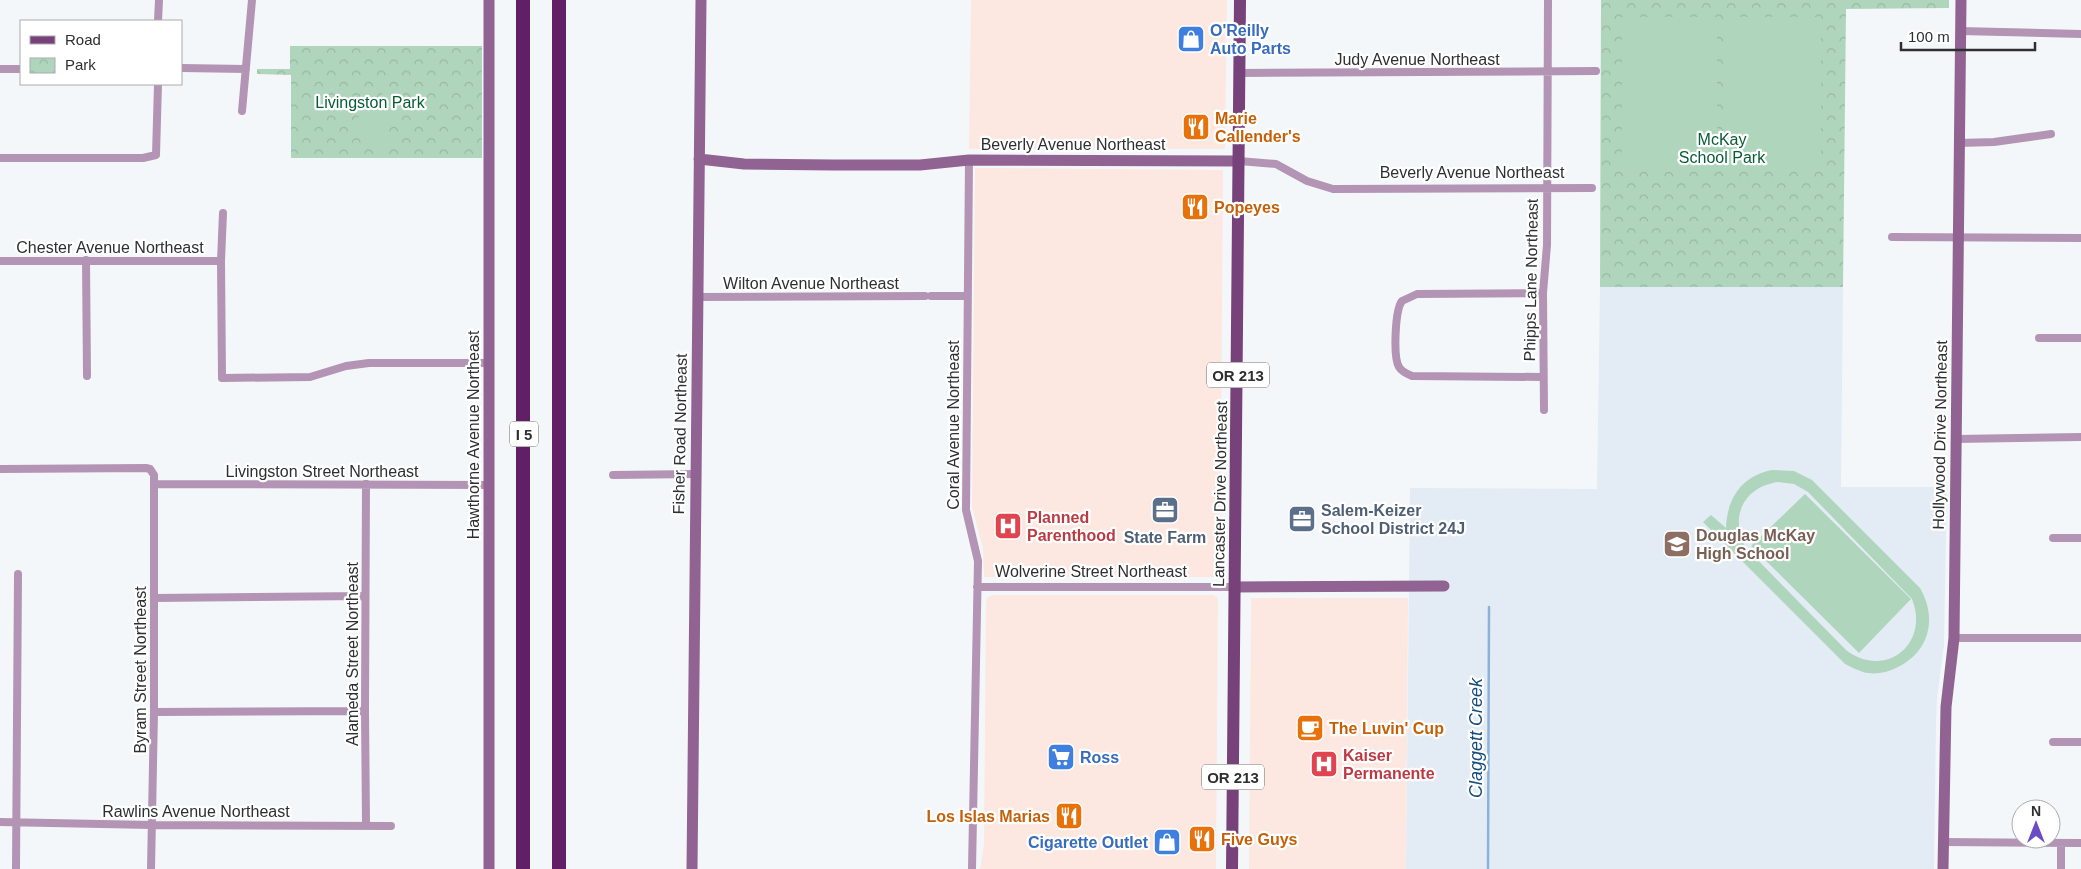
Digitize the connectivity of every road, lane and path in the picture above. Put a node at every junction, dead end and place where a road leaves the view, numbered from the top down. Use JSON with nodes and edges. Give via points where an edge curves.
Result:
{"nodes":[{"id":1,"x":159,"y":0,"type":"edge"},
{"id":2,"x":252,"y":0,"type":"edge"},
{"id":3,"x":489,"y":0,"type":"edge"},
{"id":4,"x":523,"y":0,"type":"edge"},
{"id":5,"x":559,"y":0,"type":"edge"},
{"id":6,"x":700,"y":0,"type":"edge"},
{"id":7,"x":1240,"y":0,"type":"edge"},
{"id":8,"x":1548,"y":0,"type":"edge"},
{"id":9,"x":1961,"y":0,"type":"edge"},
{"id":10,"x":158,"y":20,"type":"edge"},
{"id":11,"x":1960,"y":30,"type":"junction"},
{"id":12,"x":2081,"y":34,"type":"edge"},
{"id":13,"x":182,"y":68,"type":"edge"},
{"id":14,"x":0,"y":69,"type":"edge"},
{"id":15,"x":20,"y":69,"type":"edge"},
{"id":16,"x":246,"y":69,"type":"junction"},
{"id":17,"x":1547,"y":72,"type":"junction"},
{"id":18,"x":1596,"y":72,"type":"dead end"},
{"id":19,"x":1239,"y":73,"type":"junction"},
{"id":20,"x":158,"y":85,"type":"edge"},
{"id":21,"x":242,"y":111,"type":"dead end"},
{"id":22,"x":2051,"y":134,"type":"dead end"},
{"id":23,"x":1959,"y":143,"type":"junction"},
{"id":24,"x":0,"y":158,"type":"edge"},
{"id":25,"x":699,"y":159,"type":"junction"},
{"id":26,"x":969,"y":160,"type":"junction"},
{"id":27,"x":1239,"y":161,"type":"junction"},
{"id":28,"x":1547,"y":187,"type":"junction"},
{"id":29,"x":1592,"y":188,"type":"dead end"},
{"id":30,"x":224,"y":213,"type":"dead end"},
{"id":31,"x":1892,"y":237,"type":"dead end"},
{"id":32,"x":1958,"y":238,"type":"junction"},
{"id":33,"x":2081,"y":238,"type":"edge"},
{"id":34,"x":86,"y":260,"type":"junction"},
{"id":35,"x":0,"y":261,"type":"edge"},
{"id":36,"x":221,"y":261,"type":"junction"},
{"id":37,"x":1543,"y":293,"type":"junction"},
{"id":38,"x":967,"y":296,"type":"junction"},
{"id":39,"x":698,"y":297,"type":"junction"},
{"id":40,"x":2039,"y":338,"type":"dead end"},
{"id":41,"x":2081,"y":338,"type":"edge"},
{"id":42,"x":489,"y":363,"type":"junction"},
{"id":43,"x":87,"y":376,"type":"dead end"},
{"id":44,"x":1542,"y":377,"type":"junction"},
{"id":45,"x":1544,"y":410,"type":"dead end"},
{"id":46,"x":2081,"y":437,"type":"edge"},
{"id":47,"x":1956,"y":439,"type":"junction"},
{"id":48,"x":0,"y":468,"type":"edge"},
{"id":49,"x":696,"y":474,"type":"junction"},
{"id":50,"x":613,"y":475,"type":"dead end"},
{"id":51,"x":155,"y":484,"type":"junction"},
{"id":52,"x":366,"y":484,"type":"junction"},
{"id":53,"x":489,"y":485,"type":"junction"},
{"id":54,"x":2053,"y":538,"type":"dead end"},
{"id":55,"x":2081,"y":538,"type":"edge"},
{"id":56,"x":18,"y":574,"type":"dead end"},
{"id":57,"x":1235,"y":586,"type":"junction"},
{"id":58,"x":1444,"y":586,"type":"dead end"},
{"id":59,"x":978,"y":587,"type":"junction"},
{"id":60,"x":365,"y":596,"type":"junction"},
{"id":61,"x":154,"y":598,"type":"junction"},
{"id":62,"x":1954,"y":638,"type":"junction"},
{"id":63,"x":2081,"y":638,"type":"edge"},
{"id":64,"x":365,"y":711,"type":"junction"},
{"id":65,"x":154,"y":712,"type":"junction"},
{"id":66,"x":2053,"y":742,"type":"dead end"},
{"id":67,"x":2081,"y":742,"type":"edge"},
{"id":68,"x":0,"y":822,"type":"edge"},
{"id":69,"x":16,"y":822,"type":"junction"},
{"id":70,"x":366,"y":824,"type":"junction"},
{"id":71,"x":152,"y":825,"type":"junction"},
{"id":72,"x":391,"y":826,"type":"dead end"},
{"id":73,"x":1944,"y":842,"type":"junction"},
{"id":74,"x":2011,"y":843,"type":"edge"},
{"id":75,"x":2061,"y":843,"type":"edge"},
{"id":76,"x":2081,"y":843,"type":"edge"},
{"id":77,"x":2060,"y":849,"type":"edge"},
{"id":78,"x":559,"y":866,"type":"edge"},
{"id":79,"x":16,"y":869,"type":"edge"},
{"id":80,"x":151,"y":869,"type":"edge"},
{"id":81,"x":489,"y":869,"type":"edge"},
{"id":82,"x":523,"y":869,"type":"edge"},
{"id":83,"x":692,"y":869,"type":"edge"},
{"id":84,"x":972,"y":869,"type":"edge"},
{"id":85,"x":1232,"y":869,"type":"edge"},
{"id":86,"x":1943,"y":869,"type":"edge"},
{"id":87,"x":2061,"y":869,"type":"edge"}],
"edges":[{"from":1,"to":10,"type":"street"},
{"from":2,"to":16,"type":"street"},
{"from":3,"to":42,"type":"street","name":"Hawthorne Avenue Northeast"},
{"from":4,"to":82,"type":"highway","number":"I 5"},
{"from":5,"to":78,"type":"highway","number":"I 5"},
{"from":6,"to":25,"type":"street","name":"Fisher Road Northeast"},
{"from":7,"to":19,"type":"main road","name":"Lancaster Drive Northeast","number":"OR 213"},
{"from":8,"to":17,"type":"street","name":"Phipps Lane Northeast"},
{"from":9,"to":11,"type":"street","name":"Hollywood Drive Northeast"},
{"from":11,"to":12,"type":"street"},
{"from":11,"to":23,"type":"street","name":"Hollywood Drive Northeast"},
{"from":13,"to":16,"type":"street"},
{"from":14,"to":15,"type":"street"},
{"from":16,"to":21,"type":"street"},
{"from":17,"to":18,"type":"street","name":"Judy Avenue Northeast"},
{"from":17,"to":19,"type":"street","name":"Judy Avenue Northeast"},
{"from":17,"to":28,"type":"street","name":"Phipps Lane Northeast"},
{"from":19,"to":27,"type":"main road","name":"Lancaster Drive Northeast","number":"OR 213"},
{"from":20,"to":24,"type":"street","via":[[156,155],[144,158]]},
{"from":22,"to":23,"type":"street"},
{"from":23,"to":32,"type":"street","name":"Hollywood Drive Northeast"},
{"from":25,"to":26,"type":"street","name":"Beverly Avenue Northeast","via":[[744,164],[834,165],[920,165]]},
{"from":25,"to":39,"type":"street","name":"Fisher Road Northeast"},
{"from":26,"to":27,"type":"street","name":"Beverly Avenue Northeast"},
{"from":26,"to":38,"type":"street","name":"Coral Avenue Northeast"},
{"from":27,"to":28,"type":"street","name":"Beverly Avenue Northeast","via":[[1276,164],[1307,181],[1333,189]]},
{"from":27,"to":57,"type":"main road","name":"Lancaster Drive Northeast","number":"OR 213"},
{"from":28,"to":29,"type":"street","name":"Beverly Avenue Northeast"},
{"from":28,"to":37,"type":"street","name":"Phipps Lane Northeast"},
{"from":30,"to":36,"type":"street"},
{"from":31,"to":32,"type":"street"},
{"from":32,"to":33,"type":"street"},
{"from":32,"to":47,"type":"street","name":"Hollywood Drive Northeast"},
{"from":34,"to":35,"type":"street","name":"Chester Avenue Northeast"},
{"from":34,"to":36,"type":"street","name":"Chester Avenue Northeast"},
{"from":34,"to":43,"type":"street"},
{"from":36,"to":42,"type":"street","via":[[222,378],[310,377],[369,363]]},
{"from":37,"to":44,"type":"street","name":"Phipps Lane Northeast"},
{"from":37,"to":44,"type":"street","via":[[1417,294],[1402,301],[1396,314],[1396,360],[1399,368],[1412,376]]},
{"from":38,"to":39,"type":"street","name":"Wilton Avenue Northeast"},
{"from":38,"to":59,"type":"street","name":"Coral Avenue Northeast","via":[[966,510],[978,555]]},
{"from":39,"to":49,"type":"street","name":"Fisher Road Northeast"},
{"from":40,"to":41,"type":"street"},
{"from":42,"to":53,"type":"street","name":"Hawthorne Avenue Northeast"},
{"from":44,"to":45,"type":"street","name":"Phipps Lane Northeast"},
{"from":46,"to":47,"type":"street"},
{"from":47,"to":62,"type":"street","name":"Hollywood Drive Northeast"},
{"from":48,"to":51,"type":"street","name":"Byram Street Northeast","via":[[146,468],[153,472]]},
{"from":49,"to":50,"type":"street"},
{"from":49,"to":83,"type":"street","name":"Fisher Road Northeast"},
{"from":51,"to":52,"type":"street","name":"Livingston Street Northeast"},
{"from":51,"to":61,"type":"street","name":"Byram Street Northeast"},
{"from":52,"to":53,"type":"street","name":"Livingston Street Northeast"},
{"from":52,"to":60,"type":"street","name":"Alameda Street Northeast"},
{"from":53,"to":81,"type":"street","name":"Hawthorne Avenue Northeast"},
{"from":54,"to":55,"type":"street"},
{"from":56,"to":69,"type":"street"},
{"from":57,"to":58,"type":"street","name":"Wolverine Street Northeast"},
{"from":57,"to":59,"type":"street","name":"Wolverine Street Northeast"},
{"from":57,"to":85,"type":"main road","name":"Lancaster Drive Northeast","number":"OR 213"},
{"from":59,"to":84,"type":"street","name":"Coral Avenue Northeast"},
{"from":60,"to":61,"type":"street"},
{"from":60,"to":64,"type":"street","name":"Alameda Street Northeast"},
{"from":61,"to":65,"type":"street","name":"Byram Street Northeast"},
{"from":62,"to":63,"type":"street"},
{"from":62,"to":73,"type":"street","name":"Hollywood Drive Northeast","via":[[1946,702]]},
{"from":64,"to":65,"type":"street"},
{"from":64,"to":70,"type":"street","name":"Alameda Street Northeast"},
{"from":65,"to":71,"type":"street","name":"Byram Street Northeast"},
{"from":66,"to":67,"type":"street"},
{"from":68,"to":69,"type":"street","name":"Rawlins Avenue Northeast"},
{"from":69,"to":71,"type":"street","name":"Rawlins Avenue Northeast"},
{"from":69,"to":79,"type":"street"},
{"from":70,"to":71,"type":"street","name":"Rawlins Avenue Northeast"},
{"from":70,"to":72,"type":"street","name":"Rawlins Avenue Northeast"},
{"from":71,"to":80,"type":"street","name":"Byram Street Northeast"},
{"from":73,"to":74,"type":"street"},
{"from":73,"to":86,"type":"street","name":"Hollywood Drive Northeast"},
{"from":75,"to":76,"type":"street"},
{"from":77,"to":87,"type":"street"}]}
